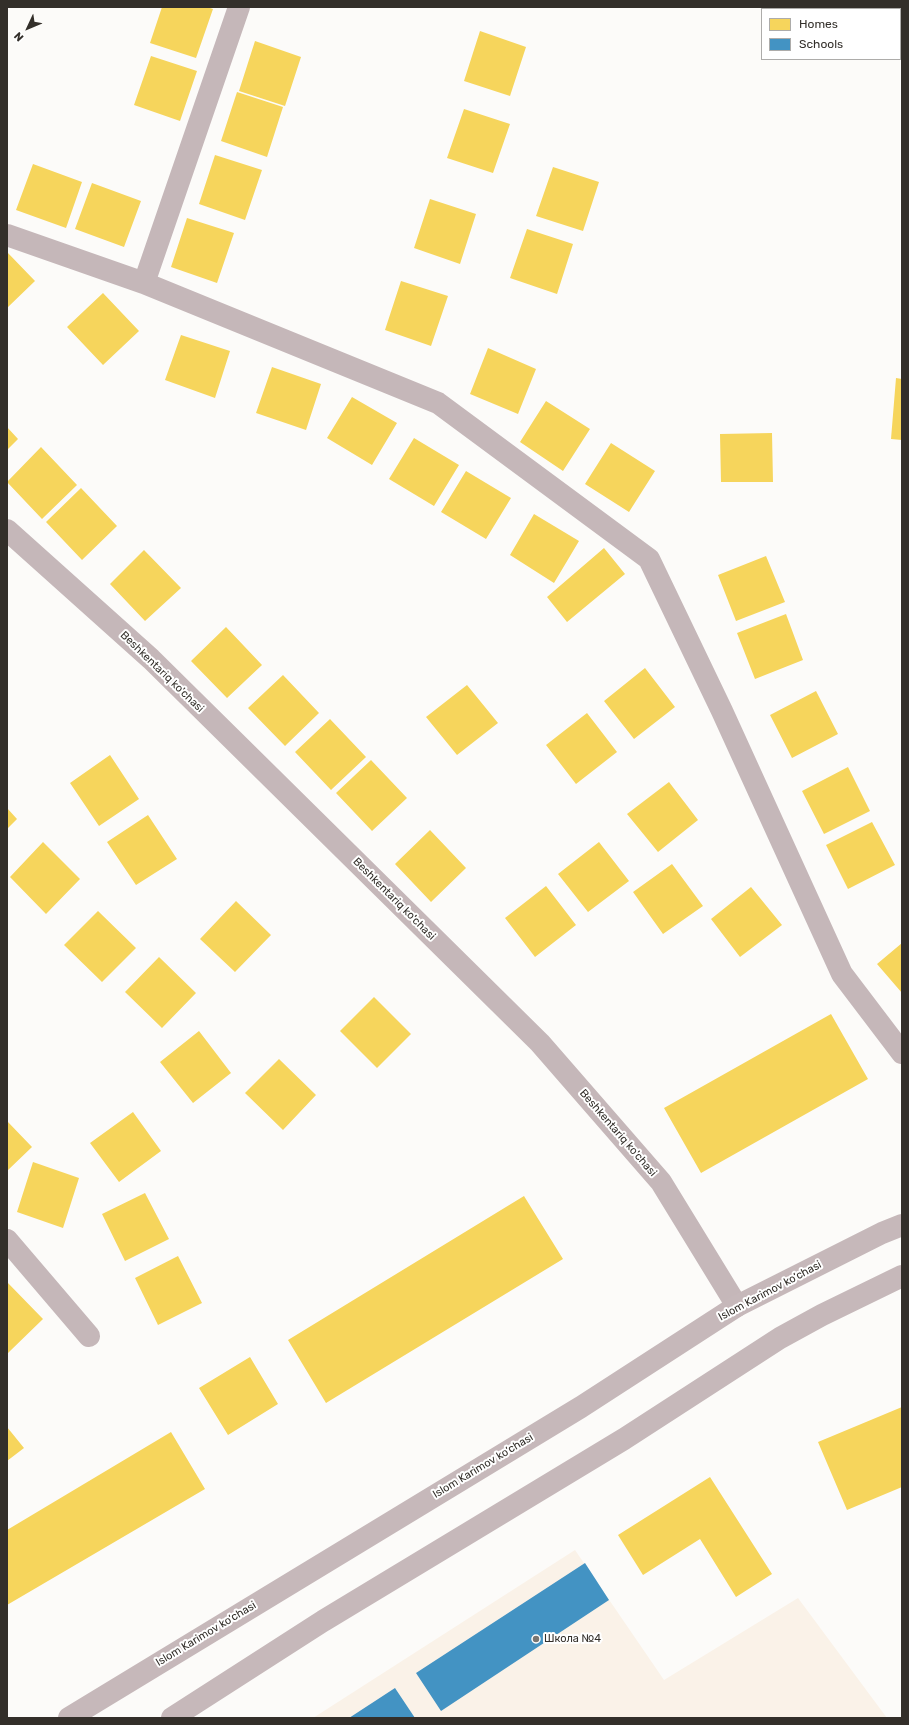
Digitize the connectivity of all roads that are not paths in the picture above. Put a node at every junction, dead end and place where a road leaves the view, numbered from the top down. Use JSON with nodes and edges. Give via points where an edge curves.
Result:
{"nodes":[{"id":1,"x":239,"y":7,"type":"edge"},
{"id":2,"x":7,"y":235,"type":"edge"},
{"id":3,"x":144,"y":283,"type":"junction"},
{"id":4,"x":7,"y":530,"type":"edge"},
{"id":5,"x":902,"y":1053,"type":"edge"},
{"id":6,"x":902,"y":1225,"type":"edge"},
{"id":7,"x":7,"y":1240,"type":"edge"},
{"id":8,"x":902,"y":1276,"type":"edge"},
{"id":9,"x":737,"y":1306,"type":"junction"},
{"id":10,"x":89,"y":1336,"type":"dead end"},
{"id":11,"x":69,"y":1718,"type":"edge"},
{"id":12,"x":172,"y":1718,"type":"edge"}],
"edges":[{"from":1,"to":3,"type":"street"},
{"from":2,"to":3,"type":"street"},
{"from":3,"to":5,"type":"street","via":[[438,403],[649,559],[722,711],[842,974]]},
{"from":4,"to":9,"type":"street","name":"Beshkentariq ko'chasi","via":[[150,660],[540,1043],[661,1182]]},
{"from":6,"to":9,"type":"main road","name":"Islom Karimov ko‘chasi"},
{"from":7,"to":10,"type":"street"},
{"from":8,"to":12,"type":"main road","via":[[780,1338],[624,1439],[330,1617]]},
{"from":9,"to":11,"type":"main road","name":"Islom Karimov ko‘chasi","via":[[581,1407]]}]}
